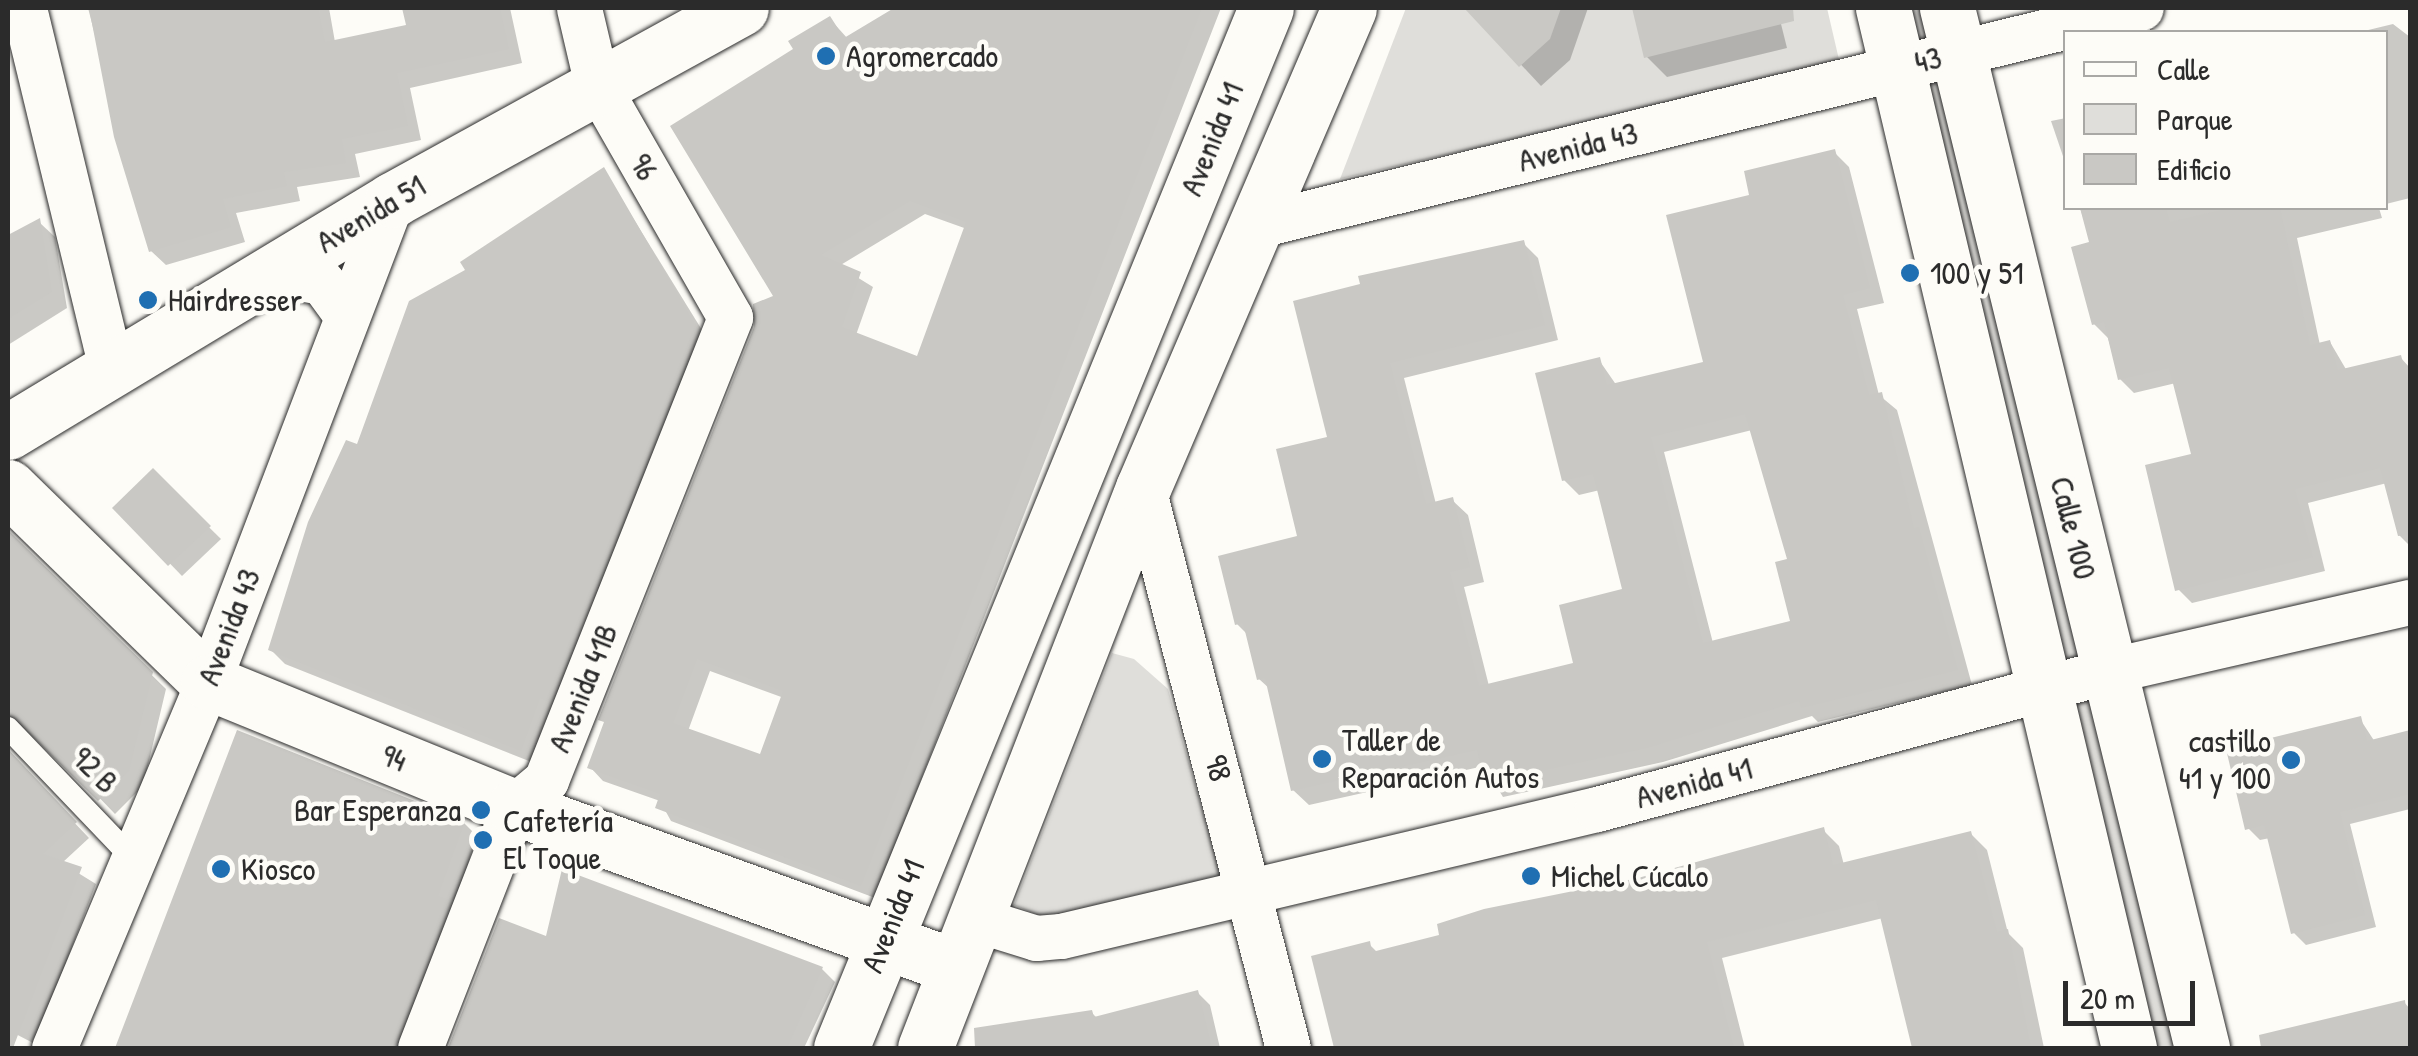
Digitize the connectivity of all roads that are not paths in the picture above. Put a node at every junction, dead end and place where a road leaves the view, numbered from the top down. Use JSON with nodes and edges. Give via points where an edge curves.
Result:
{"nodes":[{"id":1,"x":24,"y":8,"type":"edge"},
{"id":2,"x":579,"y":8,"type":"edge"},
{"id":3,"x":741,"y":8,"type":"edge"},
{"id":4,"x":1266,"y":8,"type":"edge"},
{"id":5,"x":1348,"y":8,"type":"edge"},
{"id":6,"x":1883,"y":8,"type":"edge"},
{"id":7,"x":2141,"y":8,"type":"edge"},
{"id":8,"x":1952,"y":30,"type":"edge"},
{"id":9,"x":1898,"y":68,"type":"junction"},
{"id":10,"x":596,"y":85,"type":"junction"},
{"id":11,"x":392,"y":200,"type":"junction"},
{"id":12,"x":1258,"y":225,"type":"junction"},
{"id":13,"x":272,"y":274,"type":"junction"},
{"id":14,"x":347,"y":316,"type":"junction"},
{"id":15,"x":730,"y":317,"type":"joint"},
{"id":16,"x":112,"y":372,"type":"junction"},
{"id":17,"x":8,"y":432,"type":"edge"},
{"id":18,"x":8,"y":487,"type":"edge"},
{"id":19,"x":1143,"y":488,"type":"junction"},
{"id":20,"x":2410,"y":602,"type":"edge"},
{"id":21,"x":2108,"y":672,"type":"junction"},
{"id":22,"x":208,"y":682,"type":"junction"},
{"id":23,"x":2044,"y":690,"type":"junction"},
{"id":24,"x":8,"y":728,"type":"edge"},
{"id":25,"x":514,"y":807,"type":"junction"},
{"id":26,"x":133,"y":859,"type":"junction"},
{"id":27,"x":1250,"y":886,"type":"junction"},
{"id":28,"x":966,"y":943,"type":"junction"},
{"id":29,"x":881,"y":944,"type":"junction"},
{"id":30,"x":54,"y":1048,"type":"edge"},
{"id":31,"x":420,"y":1048,"type":"edge"},
{"id":32,"x":841,"y":1048,"type":"edge"},
{"id":33,"x":924,"y":1048,"type":"edge"},
{"id":34,"x":1288,"y":1048,"type":"edge"},
{"id":35,"x":2129,"y":1048,"type":"edge"},
{"id":36,"x":2202,"y":1048,"type":"edge"}],
"edges":[{"from":1,"to":16,"type":"street"},
{"from":2,"to":10,"type":"street","name":"96"},
{"from":3,"to":10,"type":"main road","name":"Avenida 51"},
{"from":4,"to":29,"type":"main road","name":"Avenida 41"},
{"from":5,"to":12,"type":"main road"},
{"from":6,"to":9,"type":"main road","name":"Calle 100"},
{"from":7,"to":8,"type":"street"},
{"from":8,"to":9,"type":"street","name":"43"},
{"from":8,"to":21,"type":"main road","name":"Calle 100"},
{"from":9,"to":12,"type":"street","name":"Avenida 43"},
{"from":9,"to":23,"type":"main road","name":"Calle 100"},
{"from":10,"to":11,"type":"main road","name":"Avenida 51"},
{"from":10,"to":15,"type":"street","name":"96"},
{"from":11,"to":13,"type":"main road","name":"Avenida 51"},
{"from":11,"to":14,"type":"street","name":"Avenida 43"},
{"from":12,"to":19,"type":"main road"},
{"from":13,"to":14,"type":"street","via":[[322,282]]},
{"from":13,"to":16,"type":"main road","name":"Avenida 51"},
{"from":14,"to":22,"type":"street","name":"Avenida 43"},
{"from":15,"to":25,"type":"street","name":"Avenida 41B","via":[[546,780]]},
{"from":16,"to":17,"type":"main road","name":"Avenida 51"},
{"from":18,"to":22,"type":"main road","name":"94"},
{"from":19,"to":27,"type":"street","name":"98"},
{"from":19,"to":28,"type":"main road"},
{"from":20,"to":21,"type":"street","name":"Avenida 41"},
{"from":21,"to":23,"type":"street","name":"Avenida 41"},
{"from":21,"to":36,"type":"main road","name":"Calle 100"},
{"from":22,"to":25,"type":"main road","name":"94"},
{"from":22,"to":26,"type":"street","name":"Avenida 43"},
{"from":23,"to":27,"type":"street","name":"Avenida 41","via":[[1597,808]]},
{"from":23,"to":35,"type":"main road","name":"Calle 100"},
{"from":24,"to":26,"type":"lane","name":"92 B"},
{"from":25,"to":29,"type":"main road","name":"94"},
{"from":25,"to":31,"type":"street","name":"Avenida 41B"},
{"from":26,"to":30,"type":"street","name":"Avenida 43"},
{"from":27,"to":28,"type":"street","name":"Avenida 41","via":[[1060,936]]},
{"from":27,"to":34,"type":"street","name":"98"},
{"from":28,"to":29,"type":"main road","name":"94"},
{"from":28,"to":33,"type":"main road"},
{"from":29,"to":32,"type":"main road","name":"Avenida 41"}]}
